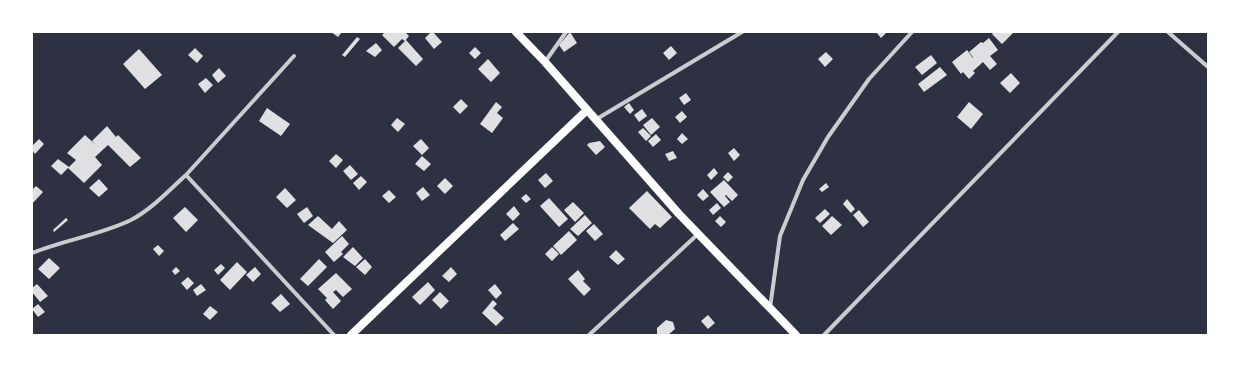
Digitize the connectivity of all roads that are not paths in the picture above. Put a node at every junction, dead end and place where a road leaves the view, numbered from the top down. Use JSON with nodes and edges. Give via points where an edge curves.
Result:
{"nodes":[{"id":1,"x":516,"y":32,"type":"edge"},
{"id":2,"x":566,"y":32,"type":"edge"},
{"id":3,"x":742,"y":32,"type":"edge"},
{"id":4,"x":912,"y":32,"type":"edge"},
{"id":5,"x":1118,"y":32,"type":"edge"},
{"id":6,"x":1168,"y":32,"type":"edge"},
{"id":7,"x":294,"y":56,"type":"dead end"},
{"id":8,"x":545,"y":62,"type":"junction"},
{"id":9,"x":1208,"y":67,"type":"edge"},
{"id":10,"x":587,"y":110,"type":"junction"},
{"id":11,"x":595,"y":120,"type":"junction"},
{"id":12,"x":186,"y":176,"type":"junction"},
{"id":13,"x":698,"y":234,"type":"junction"},
{"id":14,"x":32,"y":253,"type":"edge"},
{"id":15,"x":770,"y":308,"type":"junction"},
{"id":16,"x":334,"y":335,"type":"edge"},
{"id":17,"x":351,"y":335,"type":"edge"},
{"id":18,"x":589,"y":335,"type":"edge"},
{"id":19,"x":796,"y":335,"type":"edge"},
{"id":20,"x":824,"y":335,"type":"edge"}],
"edges":[{"from":1,"to":8,"type":"main road"},
{"from":2,"to":8,"type":"street"},
{"from":3,"to":11,"type":"street"},
{"from":4,"to":15,"type":"street","via":[[868,79],[828,137],[803,180],[780,236]]},
{"from":5,"to":20,"type":"street"},
{"from":6,"to":9,"type":"street"},
{"from":7,"to":12,"type":"street"},
{"from":8,"to":10,"type":"main road"},
{"from":10,"to":11,"type":"main road"},
{"from":10,"to":17,"type":"main road"},
{"from":11,"to":13,"type":"main road"},
{"from":12,"to":14,"type":"street","via":[[147,210],[130,220]]},
{"from":12,"to":16,"type":"street"},
{"from":13,"to":15,"type":"main road"},
{"from":13,"to":18,"type":"street"},
{"from":15,"to":19,"type":"main road"}]}
